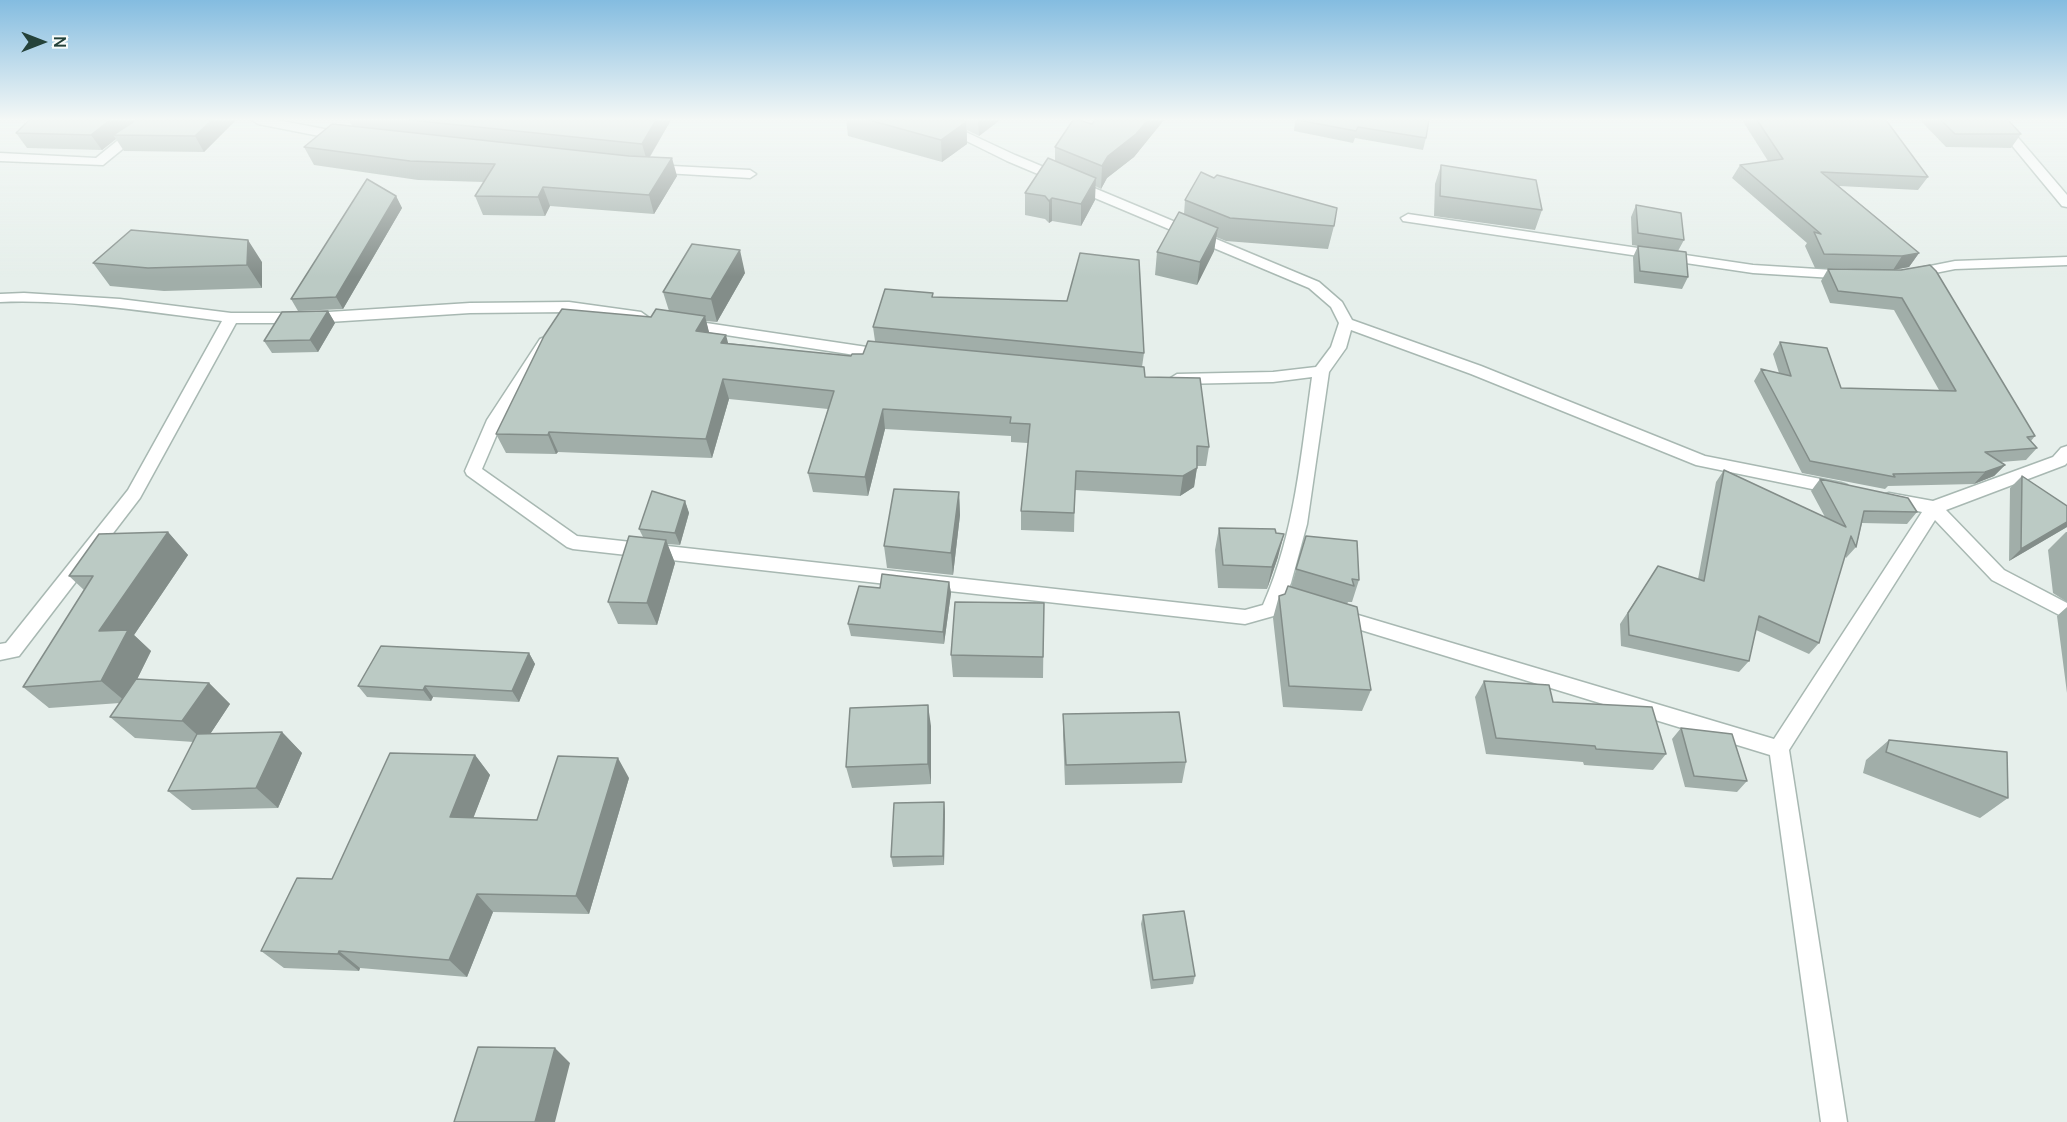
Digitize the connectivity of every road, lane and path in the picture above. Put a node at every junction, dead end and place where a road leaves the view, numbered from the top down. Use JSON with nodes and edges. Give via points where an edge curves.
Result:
{"nodes":[{"id":1,"x":719,"y":172,"type":"edge"},
{"id":2,"x":1045,"y":172,"type":"edge"},
{"id":3,"x":2041,"y":172,"type":"edge"},
{"id":4,"x":750,"y":174,"type":"dead end"},
{"id":5,"x":2067,"y":203,"type":"edge"},
{"id":6,"x":1408,"y":218,"type":"dead end"},
{"id":7,"x":2067,"y":261,"type":"edge"},
{"id":8,"x":1859,"y":275,"type":"edge"},
{"id":9,"x":1893,"y":276,"type":"edge"},
{"id":10,"x":0,"y":298,"type":"edge"},
{"id":11,"x":568,"y":307,"type":"junction"},
{"id":12,"x":231,"y":318,"type":"junction"},
{"id":13,"x":652,"y":319,"type":"edge"},
{"id":14,"x":675,"y":323,"type":"edge"},
{"id":15,"x":1346,"y":323,"type":"junction"},
{"id":16,"x":897,"y":356,"type":"edge"},
{"id":17,"x":1321,"y":371,"type":"junction"},
{"id":18,"x":1162,"y":379,"type":"edge"},
{"id":19,"x":2067,"y":452,"type":"edge"},
{"id":20,"x":1853,"y":492,"type":"edge"},
{"id":21,"x":1876,"y":497,"type":"edge"},
{"id":22,"x":1934,"y":508,"type":"junction"},
{"id":23,"x":1276,"y":597,"type":"junction"},
{"id":24,"x":1299,"y":604,"type":"edge"},
{"id":25,"x":1322,"y":611,"type":"edge"},
{"id":26,"x":2067,"y":612,"type":"edge"},
{"id":27,"x":0,"y":652,"type":"edge"},
{"id":28,"x":1779,"y":749,"type":"junction"},
{"id":29,"x":1834,"y":1122,"type":"edge"}],
"edges":[{"from":1,"to":4,"type":"street"},
{"from":2,"to":15,"type":"street","via":[[1314,285],[1337,305]]},
{"from":3,"to":5,"type":"street"},
{"from":6,"to":8,"type":"street","via":[[1753,269]]},
{"from":7,"to":9,"type":"street","via":[[1955,265]]},
{"from":10,"to":12,"type":"street","via":[[120,304]]},
{"from":11,"to":12,"type":"street"},
{"from":11,"to":13,"type":"street"},
{"from":11,"to":23,"type":"street","via":[[501,407],[482,441],[472,471],[573,542],[1245,617],[1270,610]]},
{"from":12,"to":27,"type":"street","via":[[134,494],[12,650]]},
{"from":14,"to":16,"type":"street"},
{"from":15,"to":17,"type":"street","via":[[1338,348]]},
{"from":15,"to":20,"type":"street","via":[[1476,370],[1702,461]]},
{"from":17,"to":18,"type":"street","via":[[1273,377]]},
{"from":17,"to":23,"type":"street","via":[[1297,528]]},
{"from":19,"to":22,"type":"street","via":[[2059,461]]},
{"from":21,"to":22,"type":"street"},
{"from":22,"to":26,"type":"street","via":[[1998,575]]},
{"from":22,"to":28,"type":"street"},
{"from":23,"to":24,"type":"street"},
{"from":25,"to":28,"type":"street"},
{"from":28,"to":29,"type":"street"}]}
